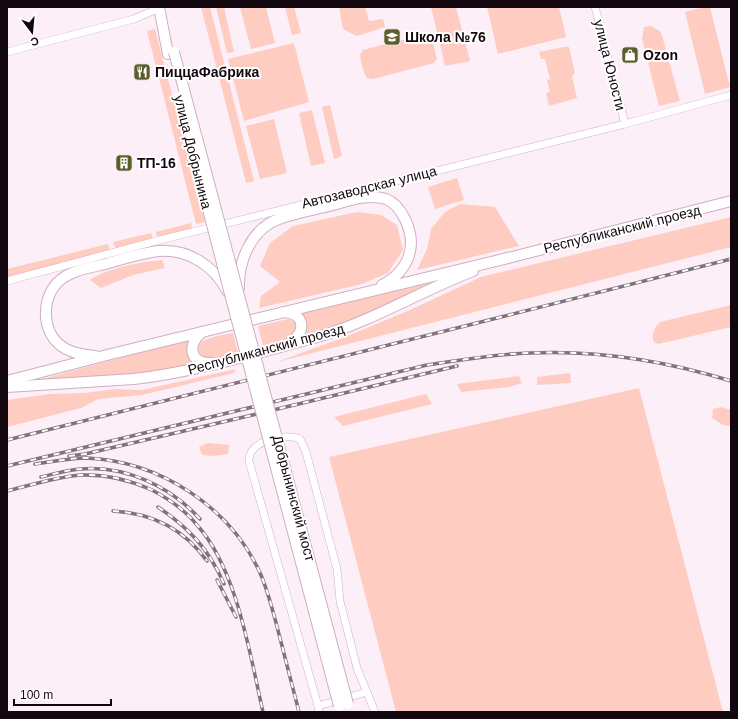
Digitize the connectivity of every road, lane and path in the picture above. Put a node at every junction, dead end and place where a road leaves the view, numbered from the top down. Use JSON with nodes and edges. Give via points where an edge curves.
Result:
{"nodes":[{"id":1,"x":595,"y":7,"type":"edge"},
{"id":2,"x":159,"y":8,"type":"edge"},
{"id":3,"x":7,"y":52,"type":"edge"},
{"id":4,"x":731,"y":95,"type":"edge"},
{"id":5,"x":625,"y":124,"type":"junction"},
{"id":6,"x":731,"y":201,"type":"edge"},
{"id":7,"x":512,"y":257,"type":"junction"},
{"id":8,"x":7,"y":281,"type":"edge"},
{"id":9,"x":361,"y":292,"type":"junction"},
{"id":10,"x":234,"y":293,"type":"junction"},
{"id":11,"x":282,"y":312,"type":"junction"},
{"id":12,"x":202,"y":332,"type":"junction"},
{"id":13,"x":289,"y":344,"type":"junction"},
{"id":14,"x":107,"y":355,"type":"junction"},
{"id":15,"x":216,"y":363,"type":"junction"},
{"id":16,"x":7,"y":381,"type":"edge"},
{"id":17,"x":7,"y":387,"type":"edge"},
{"id":18,"x":367,"y":692,"type":"junction"},
{"id":19,"x":345,"y":708,"type":"edge"},
{"id":20,"x":318,"y":709,"type":"edge"},
{"id":21,"x":375,"y":712,"type":"edge"}],
"edges":[{"from":1,"to":5,"type":"street","name":"улица Юности"},
{"from":2,"to":3,"type":"street","via":[[134,20]]},
{"from":2,"to":10,"type":"main road","name":"улица Добрынина","bridge":true},
{"from":4,"to":5,"type":"street","name":"Автозаводская улица"},
{"from":5,"to":8,"type":"street","name":"Автозаводская улица","via":[[156,241]]},
{"from":6,"to":7,"type":"main road","name":"Республиканский проезд"},
{"from":7,"to":9,"type":"main road","name":"Республиканский проезд"},
{"from":7,"to":13,"type":"main road","name":"Республиканский проезд","via":[[466,274],[358,323],[329,334]]},
{"from":9,"to":10,"type":"main road","bridge":true,"via":[[387,282],[400,271],[408,258],[411,243],[406,222],[399,210],[388,200],[374,196],[278,219],[265,226],[254,238],[241,263]]},
{"from":9,"to":11,"type":"main road","name":"Республиканский проезд"},
{"from":10,"to":14,"type":"main road","bridge":true,"via":[[199,260],[173,251],[142,254],[79,270],[65,277],[51,291],[45,310],[46,321],[50,332],[64,348],[73,353]]},
{"from":10,"to":19,"type":"main road","name":"Добрынинский мост","bridge":true},
{"from":11,"to":12,"type":"main road","name":"Республиканский проезд"},
{"from":11,"to":13,"type":"main road","via":[[291,312],[297,316],[302,327],[297,339]]},
{"from":12,"to":14,"type":"main road","name":"Республиканский проезд"},
{"from":12,"to":15,"type":"main road","via":[[193,342],[194,356],[198,361]]},
{"from":13,"to":15,"type":"main road","name":"Республиканский проезд"},
{"from":14,"to":16,"type":"main road","name":"Республиканский проезд"},
{"from":15,"to":17,"type":"main road","name":"Республиканский проезд","via":[[134,379]]},
{"from":18,"to":20,"type":"street"},
{"from":18,"to":20,"type":"street","via":[[340,600],[337,569],[306,452],[300,439],[289,436],[266,441],[254,447],[248,457]]},
{"from":18,"to":21,"type":"street"}]}
